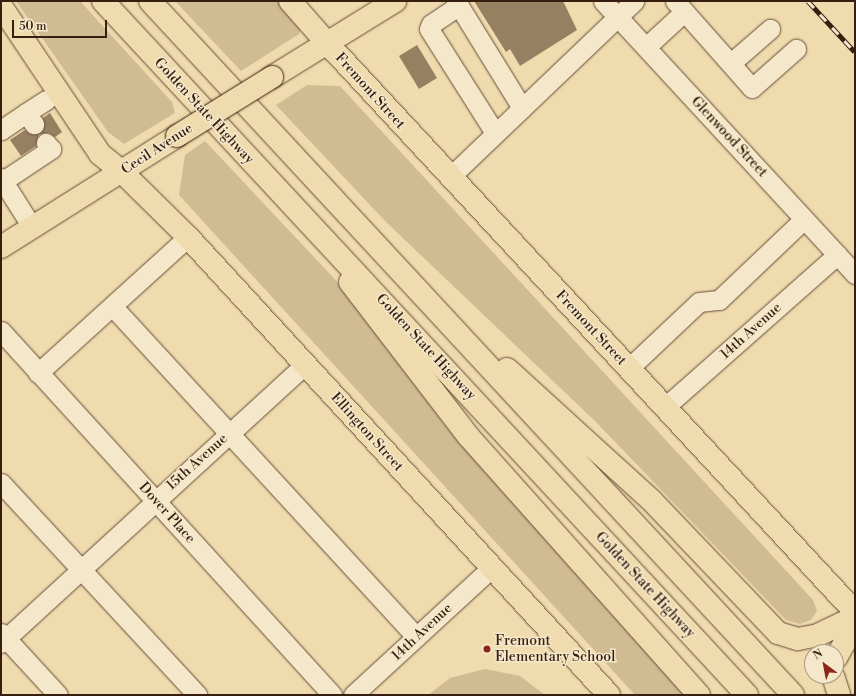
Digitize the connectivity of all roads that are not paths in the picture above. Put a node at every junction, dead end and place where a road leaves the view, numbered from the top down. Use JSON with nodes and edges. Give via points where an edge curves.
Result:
{"nodes":[{"id":1,"x":103,"y":1,"type":"edge"},
{"id":2,"x":150,"y":1,"type":"edge"},
{"id":3,"x":290,"y":1,"type":"edge"},
{"id":4,"x":603,"y":1,"type":"edge"},
{"id":5,"x":634,"y":1,"type":"edge"},
{"id":6,"x":393,"y":2,"type":"edge"},
{"id":7,"x":457,"y":3,"type":"edge"},
{"id":8,"x":1,"y":6,"type":"edge"},
{"id":9,"x":680,"y":6,"type":"edge"},
{"id":10,"x":618,"y":17,"type":"junction"},
{"id":11,"x":770,"y":29,"type":"dead end"},
{"id":12,"x":327,"y":43,"type":"junction"},
{"id":13,"x":646,"y":47,"type":"junction"},
{"id":14,"x":796,"y":49,"type":"dead end"},
{"id":15,"x":731,"y":63,"type":"junction"},
{"id":16,"x":46,"y":100,"type":"dead end"},
{"id":17,"x":522,"y":108,"type":"junction"},
{"id":18,"x":1,"y":130,"type":"edge"},
{"id":19,"x":495,"y":133,"type":"junction"},
{"id":20,"x":46,"y":143,"type":"dead end"},
{"id":21,"x":122,"y":172,"type":"junction"},
{"id":22,"x":450,"y":177,"type":"junction"},
{"id":23,"x":2,"y":179,"type":"edge"},
{"id":24,"x":306,"y":219,"type":"junction"},
{"id":25,"x":804,"y":219,"type":"junction"},
{"id":26,"x":32,"y":227,"type":"junction"},
{"id":27,"x":188,"y":237,"type":"junction"},
{"id":28,"x":1,"y":247,"type":"edge"},
{"id":29,"x":837,"y":255,"type":"junction"},
{"id":30,"x":855,"y":274,"type":"edge"},
{"id":31,"x":113,"y":307,"type":"junction"},
{"id":32,"x":455,"y":328,"type":"junction"},
{"id":33,"x":1,"y":331,"type":"edge"},
{"id":34,"x":306,"y":364,"type":"junction"},
{"id":35,"x":629,"y":368,"type":"junction"},
{"id":36,"x":38,"y":373,"type":"junction"},
{"id":37,"x":665,"y":407,"type":"junction"},
{"id":38,"x":228,"y":434,"type":"junction"},
{"id":39,"x":1,"y":483,"type":"edge"},
{"id":40,"x":156,"y":500,"type":"junction"},
{"id":41,"x":80,"y":569,"type":"junction"},
{"id":42,"x":490,"y":569,"type":"junction"},
{"id":43,"x":855,"y":612,"type":"edge"},
{"id":44,"x":855,"y":618,"type":"edge"},
{"id":45,"x":855,"y":624,"type":"edge"},
{"id":46,"x":416,"y":637,"type":"junction"},
{"id":47,"x":3,"y":638,"type":"edge"},
{"id":48,"x":844,"y":644,"type":"edge"},
{"id":49,"x":836,"y":684,"type":"edge"},
{"id":50,"x":58,"y":695,"type":"edge"},
{"id":51,"x":197,"y":695,"type":"edge"},
{"id":52,"x":332,"y":695,"type":"edge"},
{"id":53,"x":353,"y":695,"type":"edge"},
{"id":54,"x":609,"y":695,"type":"edge"},
{"id":55,"x":699,"y":695,"type":"edge"},
{"id":56,"x":747,"y":695,"type":"edge"},
{"id":57,"x":793,"y":695,"type":"edge"},
{"id":58,"x":839,"y":695,"type":"edge"}],
"edges":[{"from":1,"to":24,"type":"main road","name":"Golden State Highway"},
{"from":2,"to":32,"type":"main road","via":[[251,113]]},
{"from":3,"to":12,"type":"main road","name":"Fremont Street"},
{"from":4,"to":10,"type":"street","name":"Glenwood Street"},
{"from":5,"to":10,"type":"street"},
{"from":6,"to":12,"type":"main road","name":"Cecil Avenue"},
{"from":7,"to":17,"type":"street"},
{"from":7,"to":19,"type":"street","via":[[430,24],[429,29]]},
{"from":8,"to":21,"type":"main road","name":"Ellington Street","via":[[100,154]]},
{"from":9,"to":13,"type":"street"},
{"from":9,"to":15,"type":"street"},
{"from":10,"to":13,"type":"street","name":"Glenwood Street"},
{"from":10,"to":17,"type":"street"},
{"from":11,"to":15,"type":"street"},
{"from":12,"to":21,"type":"main road","name":"Cecil Avenue","bridge":true},
{"from":12,"to":22,"type":"main road","name":"Fremont Street"},
{"from":13,"to":25,"type":"street","name":"Glenwood Street"},
{"from":14,"to":15,"type":"street","via":[[752,88]]},
{"from":16,"to":18,"type":"street","via":[[30,119]]},
{"from":17,"to":19,"type":"street"},
{"from":19,"to":22,"type":"street"},
{"from":20,"to":23,"type":"street","via":[[51,149]]},
{"from":21,"to":26,"type":"main road","name":"Cecil Avenue"},
{"from":21,"to":27,"type":"main road","name":"Ellington Street"},
{"from":22,"to":35,"type":"main road","name":"Fremont Street"},
{"from":23,"to":26,"type":"street"},
{"from":24,"to":55,"type":"main road","via":[[370,311],[469,437]]},
{"from":24,"to":56,"type":"main road","name":"Golden State Highway"},
{"from":25,"to":29,"type":"street","name":"Glenwood Street"},
{"from":25,"to":35,"type":"street","via":[[718,300],[699,302]]},
{"from":26,"to":28,"type":"main road","name":"Cecil Avenue"},
{"from":27,"to":31,"type":"street"},
{"from":27,"to":34,"type":"main road","name":"Ellington Street"},
{"from":29,"to":30,"type":"street","name":"Glenwood Street"},
{"from":29,"to":37,"type":"street","name":"14th Avenue"},
{"from":31,"to":36,"type":"street"},
{"from":31,"to":38,"type":"street"},
{"from":32,"to":44,"type":"main road","via":[[533,390],[652,500],[778,633],[798,639],[818,635]]},
{"from":32,"to":57,"type":"main road"},
{"from":33,"to":36,"type":"street","name":"Dover Place"},
{"from":34,"to":38,"type":"street","name":"15th Avenue"},
{"from":34,"to":42,"type":"main road","name":"Ellington Street"},
{"from":35,"to":37,"type":"main road","name":"Fremont Street"},
{"from":36,"to":40,"type":"street","name":"Dover Place"},
{"from":37,"to":43,"type":"main road","name":"Fremont Street"},
{"from":38,"to":40,"type":"street","name":"15th Avenue"},
{"from":38,"to":46,"type":"street"},
{"from":39,"to":41,"type":"street"},
{"from":40,"to":41,"type":"street","name":"15th Avenue"},
{"from":40,"to":52,"type":"street","name":"Dover Place"},
{"from":41,"to":47,"type":"street","name":"15th Avenue"},
{"from":41,"to":51,"type":"street"},
{"from":42,"to":46,"type":"street","name":"14th Avenue"},
{"from":42,"to":54,"type":"main road","name":"Ellington Street"},
{"from":45,"to":48,"type":"main road"},
{"from":46,"to":53,"type":"street","name":"14th Avenue"},
{"from":47,"to":50,"type":"street"},
{"from":49,"to":58,"type":"main road"}]}
